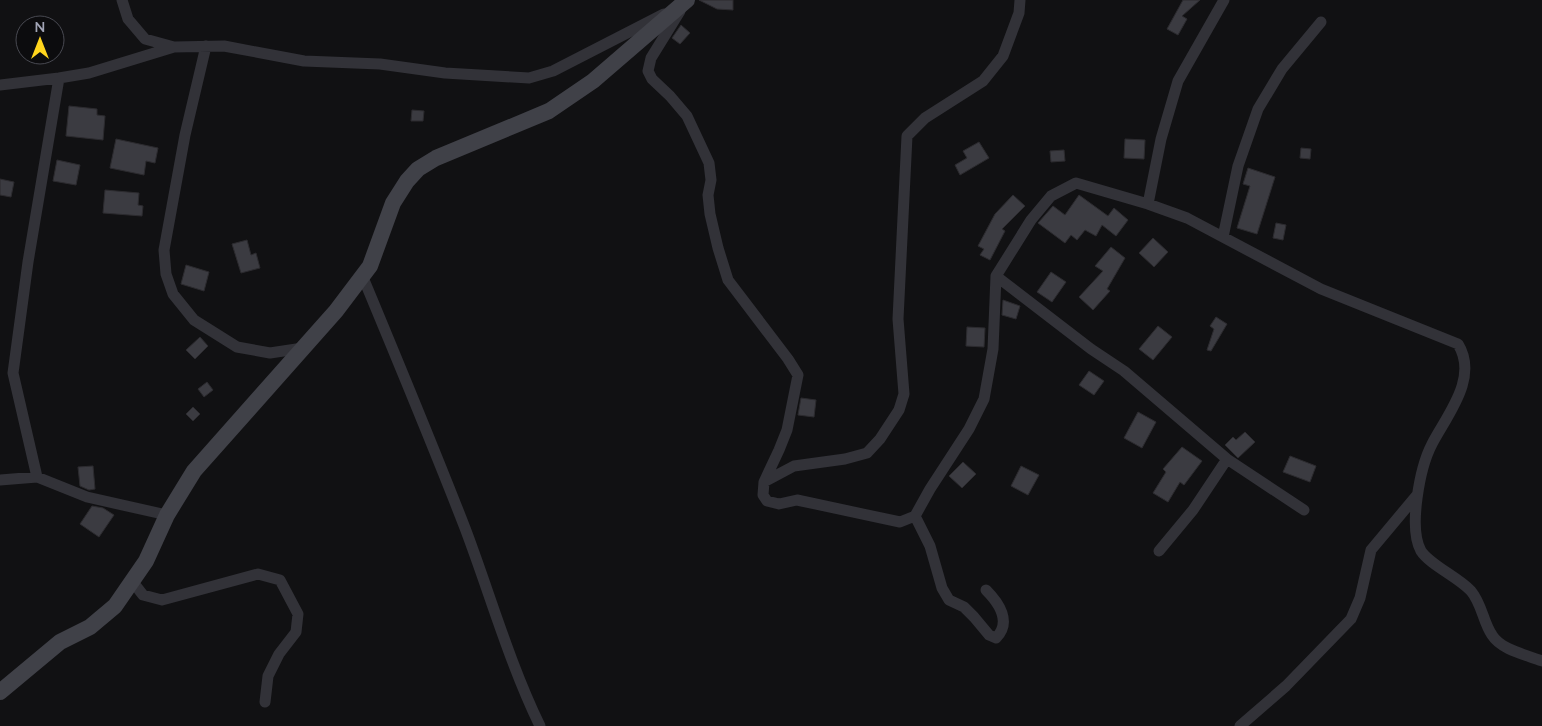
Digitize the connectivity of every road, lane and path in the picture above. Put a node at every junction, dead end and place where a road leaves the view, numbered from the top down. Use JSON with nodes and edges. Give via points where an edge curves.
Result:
{"nodes":[{"id":1,"x":122,"y":0,"type":"edge"},
{"id":2,"x":1020,"y":0,"type":"edge"},
{"id":3,"x":1224,"y":0,"type":"edge"},
{"id":4,"x":686,"y":2,"type":"edge"},
{"id":5,"x":1320,"y":22,"type":"dead end"},
{"id":6,"x":206,"y":46,"type":"junction"},
{"id":7,"x":174,"y":47,"type":"junction"},
{"id":8,"x":59,"y":78,"type":"junction"},
{"id":9,"x":0,"y":85,"type":"edge"},
{"id":10,"x":1148,"y":204,"type":"junction"},
{"id":11,"x":1223,"y":237,"type":"junction"},
{"id":12,"x":362,"y":275,"type":"junction"},
{"id":13,"x":996,"y":276,"type":"junction"},
{"id":14,"x":303,"y":348,"type":"junction"},
{"id":15,"x":1227,"y":459,"type":"junction"},
{"id":16,"x":37,"y":477,"type":"junction"},
{"id":17,"x":0,"y":480,"type":"edge"},
{"id":18,"x":764,"y":482,"type":"junction"},
{"id":19,"x":1417,"y":495,"type":"junction"},
{"id":20,"x":1304,"y":510,"type":"dead end"},
{"id":21,"x":167,"y":515,"type":"junction"},
{"id":22,"x":915,"y":516,"type":"junction"},
{"id":23,"x":1159,"y":551,"type":"dead end"},
{"id":24,"x":132,"y":582,"type":"junction"},
{"id":25,"x":986,"y":590,"type":"dead end"},
{"id":26,"x":1542,"y":661,"type":"edge"},
{"id":27,"x":0,"y":692,"type":"edge"},
{"id":28,"x":266,"y":702,"type":"dead end"},
{"id":29,"x":540,"y":726,"type":"edge"},
{"id":30,"x":1240,"y":726,"type":"edge"}],
"edges":[{"from":1,"to":7,"type":"street","via":[[128,19],[145,39]]},
{"from":2,"to":18,"type":"street","via":[[1019,13],[1003,56],[983,81],[925,118],[907,136],[898,319],[904,394],[899,410],[867,453],[794,466]]},
{"from":3,"to":10,"type":"street","via":[[1178,81],[1161,139]]},
{"from":4,"to":6,"type":"street","via":[[553,71],[529,78],[445,73],[380,64],[304,61],[224,46]]},
{"from":4,"to":12,"type":"street","via":[[593,81],[549,111],[436,158],[418,169],[406,180],[393,203],[370,266]]},
{"from":4,"to":18,"type":"street","via":[[651,58],[648,71],[652,80],[687,116],[709,163],[710,214],[728,280],[798,376],[787,430]]},
{"from":5,"to":11,"type":"street","via":[[1282,69],[1258,109],[1238,166]]},
{"from":6,"to":7,"type":"street"},
{"from":6,"to":14,"type":"street","via":[[184,135],[164,250],[166,274],[173,294],[194,320],[237,347],[270,352]]},
{"from":7,"to":8,"type":"street","via":[[89,73]]},
{"from":8,"to":9,"type":"street"},
{"from":8,"to":16,"type":"street","via":[[13,373]]},
{"from":10,"to":11,"type":"street"},
{"from":10,"to":13,"type":"street","via":[[1076,183],[1051,196]]},
{"from":11,"to":19,"type":"street","via":[[1320,288],[1458,344],[1464,354],[1465,380],[1431,446]]},
{"from":12,"to":14,"type":"street"},
{"from":12,"to":29,"type":"street","via":[[465,529],[523,690]]},
{"from":13,"to":15,"type":"street","via":[[1124,371]]},
{"from":13,"to":22,"type":"street","via":[[993,349],[984,399],[969,430]]},
{"from":14,"to":21,"type":"street","via":[[194,471]]},
{"from":15,"to":20,"type":"street"},
{"from":15,"to":23,"type":"street","via":[[1194,510]]},
{"from":16,"to":17,"type":"street"},
{"from":16,"to":21,"type":"street","via":[[87,497]]},
{"from":18,"to":22,"type":"street","via":[[763,495],[767,501],[779,504],[797,500],[900,522]]},
{"from":19,"to":26,"type":"street","via":[[1414,527],[1421,550],[1470,590],[1492,636],[1502,645]]},
{"from":19,"to":30,"type":"street","via":[[1371,550],[1360,598],[1351,619],[1286,686]]},
{"from":21,"to":24,"type":"street","via":[[146,561]]},
{"from":22,"to":25,"type":"street","via":[[930,546],[942,588],[949,600],[964,607],[989,635],[996,638],[1002,632],[1004,616],[997,601]]},
{"from":24,"to":27,"type":"street","via":[[115,606],[90,627],[60,642]]},
{"from":24,"to":28,"type":"street","via":[[143,595],[162,600],[258,574],[280,580],[298,614],[296,632],[268,676]]}]}
